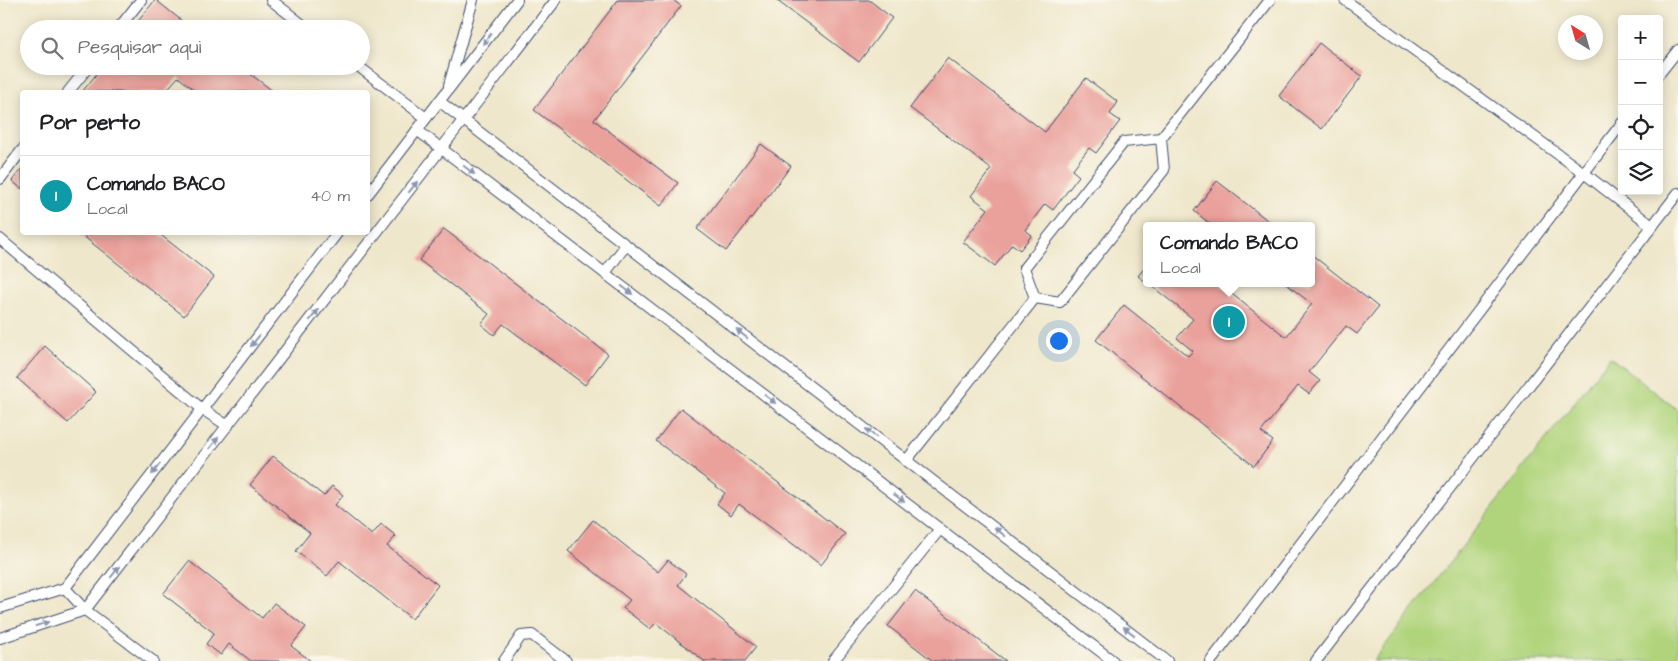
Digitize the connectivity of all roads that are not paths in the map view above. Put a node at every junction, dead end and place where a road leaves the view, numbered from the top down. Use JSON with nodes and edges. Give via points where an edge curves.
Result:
{"nodes":[{"id":1,"x":141,"y":0,"type":"edge"},
{"id":2,"x":271,"y":0,"type":"edge"},
{"id":3,"x":473,"y":0,"type":"edge"},
{"id":4,"x":517,"y":0,"type":"edge"},
{"id":5,"x":556,"y":0,"type":"edge"},
{"id":6,"x":1270,"y":0,"type":"edge"},
{"id":7,"x":1345,"y":0,"type":"edge"},
{"id":8,"x":125,"y":20,"type":"edge"},
{"id":9,"x":297,"y":20,"type":"edge"},
{"id":10,"x":1678,"y":50,"type":"edge"},
{"id":11,"x":1663,"y":69,"type":"edge"},
{"id":12,"x":82,"y":75,"type":"edge"},
{"id":13,"x":370,"y":75,"type":"edge"},
{"id":14,"x":70,"y":90,"type":"edge"},
{"id":15,"x":447,"y":91,"type":"junction"},
{"id":16,"x":439,"y":101,"type":"junction"},
{"id":17,"x":426,"y":118,"type":"junction"},
{"id":18,"x":464,"y":121,"type":"junction"},
{"id":19,"x":1618,"y":128,"type":"edge"},
{"id":20,"x":417,"y":130,"type":"junction"},
{"id":21,"x":1161,"y":138,"type":"junction"},
{"id":22,"x":442,"y":149,"type":"junction"},
{"id":23,"x":20,"y":153,"type":"edge"},
{"id":24,"x":1584,"y":173,"type":"junction"},
{"id":25,"x":0,"y":179,"type":"edge"},
{"id":26,"x":370,"y":191,"type":"edge"},
{"id":27,"x":1678,"y":193,"type":"edge"},
{"id":28,"x":1652,"y":226,"type":"junction"},
{"id":29,"x":336,"y":235,"type":"edge"},
{"id":30,"x":0,"y":239,"type":"edge"},
{"id":31,"x":626,"y":245,"type":"junction"},
{"id":32,"x":605,"y":274,"type":"junction"},
{"id":33,"x":1035,"y":298,"type":"junction"},
{"id":34,"x":202,"y":410,"type":"junction"},
{"id":35,"x":228,"y":426,"type":"junction"},
{"id":36,"x":906,"y":460,"type":"junction"},
{"id":37,"x":940,"y":529,"type":"junction"},
{"id":38,"x":65,"y":588,"type":"junction"},
{"id":39,"x":0,"y":608,"type":"edge"},
{"id":40,"x":85,"y":610,"type":"junction"},
{"id":41,"x":0,"y":638,"type":"edge"},
{"id":42,"x":153,"y":661,"type":"edge"},
{"id":43,"x":504,"y":661,"type":"edge"},
{"id":44,"x":566,"y":661,"type":"edge"},
{"id":45,"x":833,"y":661,"type":"edge"},
{"id":46,"x":1112,"y":661,"type":"edge"},
{"id":47,"x":1167,"y":661,"type":"edge"},
{"id":48,"x":1211,"y":661,"type":"edge"},
{"id":49,"x":1316,"y":661,"type":"edge"}],
"edges":[{"from":1,"to":8,"type":"lane"},
{"from":2,"to":9,"type":"lane"},
{"from":3,"to":15,"type":"lane"},
{"from":4,"to":15,"type":"lane","one_way":true},
{"from":5,"to":18,"type":"lane"},
{"from":6,"to":21,"type":"lane"},
{"from":7,"to":24,"type":"lane"},
{"from":10,"to":11,"type":"lane"},
{"from":12,"to":14,"type":"lane"},
{"from":13,"to":17,"type":"lane"},
{"from":15,"to":16,"type":"lane"},
{"from":16,"to":17,"type":"lane"},
{"from":16,"to":18,"type":"lane"},
{"from":17,"to":20,"type":"lane"},
{"from":18,"to":22,"type":"lane"},
{"from":18,"to":31,"type":"lane"},
{"from":19,"to":24,"type":"lane"},
{"from":20,"to":22,"type":"lane"},
{"from":20,"to":26,"type":"lane"},
{"from":21,"to":33,"type":"lane","via":[[1164,170],[1060,302]]},
{"from":21,"to":33,"type":"lane","via":[[1124,142],[1024,268]]},
{"from":22,"to":32,"type":"lane","one_way":true},
{"from":35,"to":22,"type":"lane","one_way":true},
{"from":23,"to":25,"type":"lane"},
{"from":24,"to":28,"type":"lane"},
{"from":24,"to":48,"type":"lane"},
{"from":27,"to":28,"type":"lane"},
{"from":28,"to":49,"type":"lane"},
{"from":29,"to":34,"type":"lane","one_way":true},
{"from":30,"to":34,"type":"lane"},
{"from":31,"to":32,"type":"lane"},
{"from":36,"to":31,"type":"lane","one_way":true},
{"from":32,"to":37,"type":"lane","one_way":true},
{"from":33,"to":36,"type":"lane"},
{"from":34,"to":35,"type":"lane"},
{"from":34,"to":38,"type":"lane","one_way":true},
{"from":40,"to":35,"type":"lane","one_way":true},
{"from":47,"to":36,"type":"lane","one_way":true},
{"from":37,"to":45,"type":"lane"},
{"from":37,"to":46,"type":"lane"},
{"from":38,"to":39,"type":"lane"},
{"from":38,"to":40,"type":"lane"},
{"from":41,"to":40,"type":"lane","one_way":true},
{"from":40,"to":42,"type":"lane"},
{"from":43,"to":44,"type":"lane","via":[[521,636],[526,634],[532,635]]}]}
